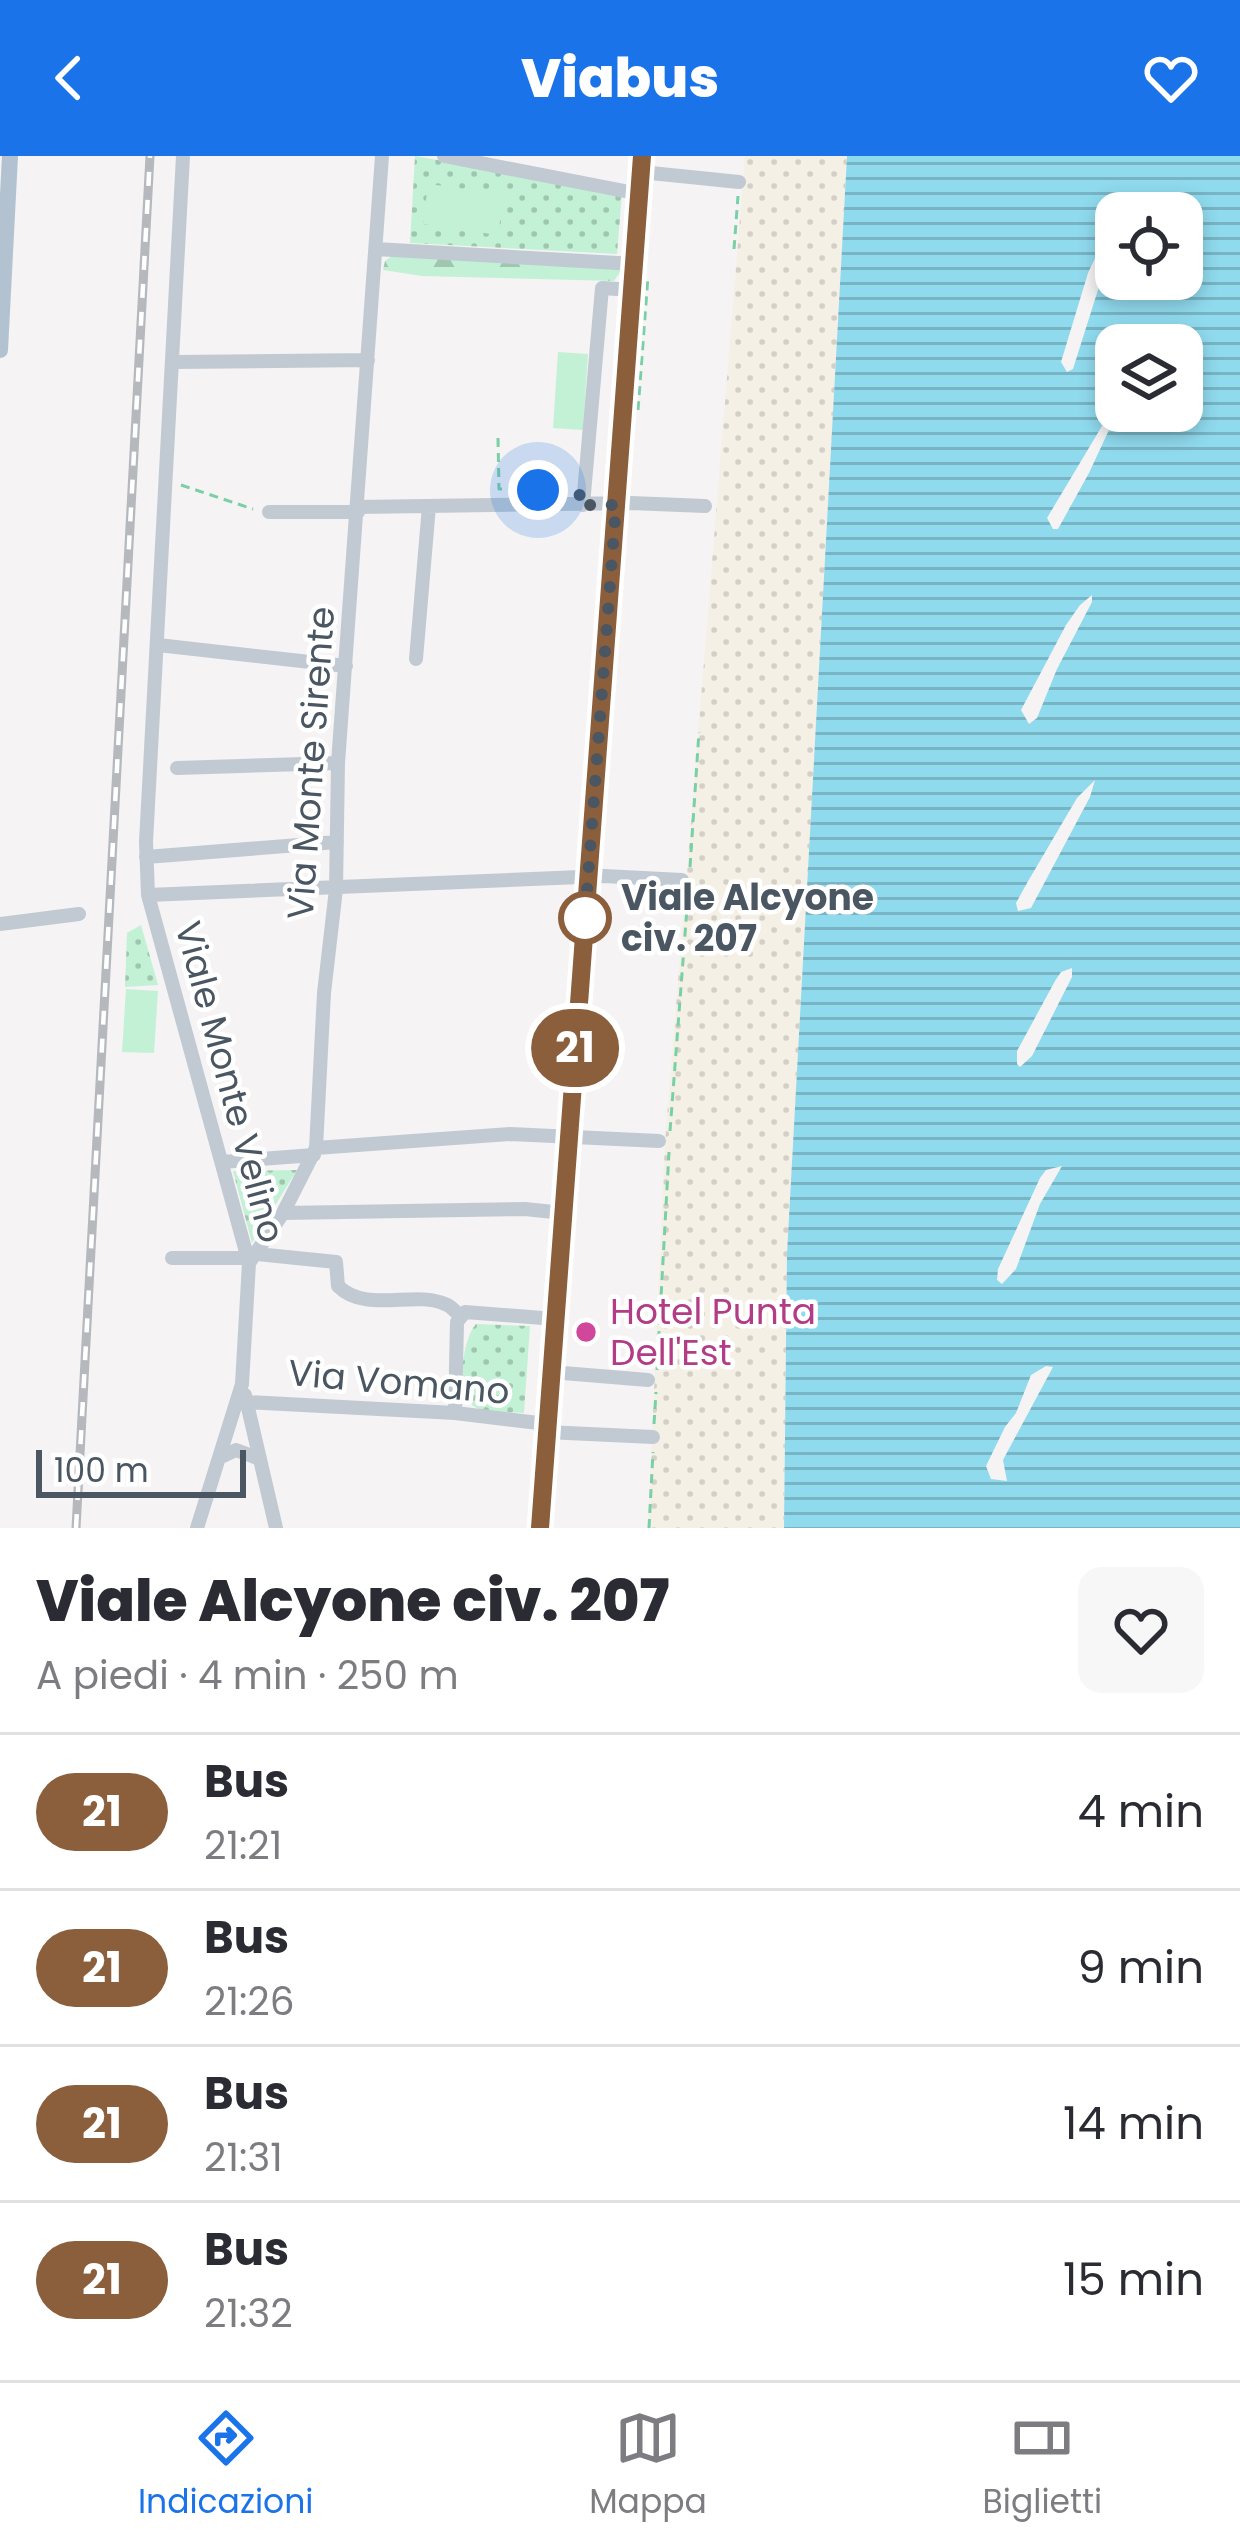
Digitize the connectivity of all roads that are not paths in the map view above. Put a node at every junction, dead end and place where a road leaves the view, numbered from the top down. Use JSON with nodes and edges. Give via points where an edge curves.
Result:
{"nodes":[{"id":1,"x":10,"y":156,"type":"edge"},
{"id":2,"x":182,"y":156,"type":"edge"},
{"id":3,"x":382,"y":156,"type":"edge"},
{"id":4,"x":444,"y":156,"type":"edge"},
{"id":5,"x":641,"y":164,"type":"edge"},
{"id":6,"x":739,"y":182,"type":"road end"},
{"id":7,"x":640,"y":194,"type":"junction"},
{"id":8,"x":376,"y":249,"type":"junction"},
{"id":9,"x":634,"y":264,"type":"junction"},
{"id":10,"x":633,"y":290,"type":"junction"},
{"id":11,"x":0,"y":350,"type":"edge"},
{"id":12,"x":368,"y":360,"type":"junction"},
{"id":13,"x":175,"y":362,"type":"junction"},
{"id":14,"x":583,"y":505,"type":"junction"},
{"id":15,"x":616,"y":505,"type":"junction"},
{"id":16,"x":429,"y":506,"type":"junction"},
{"id":17,"x":706,"y":506,"type":"dead end"},
{"id":18,"x":269,"y":512,"type":"road end"},
{"id":19,"x":358,"y":512,"type":"junction"},
{"id":20,"x":158,"y":645,"type":"junction"},
{"id":21,"x":416,"y":659,"type":"dead end"},
{"id":22,"x":346,"y":666,"type":"junction"},
{"id":23,"x":338,"y":763,"type":"junction"},
{"id":24,"x":177,"y":767,"type":"dead end"},
{"id":25,"x":337,"y":842,"type":"junction"},
{"id":26,"x":146,"y":856,"type":"junction"},
{"id":27,"x":588,"y":876,"type":"junction"},
{"id":28,"x":686,"y":879,"type":"road end"},
{"id":29,"x":336,"y":890,"type":"junction"},
{"id":30,"x":148,"y":895,"type":"junction"},
{"id":31,"x":79,"y":914,"type":"dead end"},
{"id":32,"x":0,"y":924,"type":"edge"},
{"id":33,"x":568,"y":1138,"type":"junction"},
{"id":34,"x":659,"y":1142,"type":"dead end"},
{"id":35,"x":315,"y":1152,"type":"junction"},
{"id":36,"x":222,"y":1162,"type":"junction"},
{"id":37,"x":283,"y":1213,"type":"junction"},
{"id":38,"x":563,"y":1213,"type":"junction"},
{"id":39,"x":172,"y":1258,"type":"dead end"},
{"id":40,"x":251,"y":1258,"type":"junction"},
{"id":41,"x":461,"y":1317,"type":"junction"},
{"id":42,"x":555,"y":1319,"type":"junction"},
{"id":43,"x":550,"y":1372,"type":"junction"},
{"id":44,"x":654,"y":1380,"type":"road end"},
{"id":45,"x":242,"y":1384,"type":"junction"},
{"id":46,"x":247,"y":1402,"type":"junction"},
{"id":47,"x":455,"y":1413,"type":"junction"},
{"id":48,"x":546,"y":1428,"type":"junction"},
{"id":49,"x":653,"y":1437,"type":"road end"},
{"id":50,"x":221,"y":1457,"type":"junction"},
{"id":51,"x":260,"y":1459,"type":"junction"},
{"id":52,"x":197,"y":1528,"type":"edge"},
{"id":53,"x":276,"y":1528,"type":"edge"},
{"id":54,"x":540,"y":1528,"type":"edge"}],
"edges":[{"from":1,"to":11,"type":"main road"},
{"from":2,"to":13,"type":"street","name":"Viale Monte Velino"},
{"from":3,"to":8,"type":"street","name":"Via Monte Sirente"},
{"from":4,"to":7,"type":"street"},
{"from":5,"to":6,"type":"street"},
{"from":5,"to":7,"type":"street"},
{"from":7,"to":9,"type":"street"},
{"from":8,"to":9,"type":"street"},
{"from":8,"to":12,"type":"street","name":"Via Monte Sirente"},
{"from":9,"to":10,"type":"street"},
{"from":10,"to":14,"type":"street","via":[[602,288]]},
{"from":10,"to":15,"type":"street"},
{"from":12,"to":13,"type":"street"},
{"from":12,"to":19,"type":"street","name":"Via Monte Sirente"},
{"from":13,"to":20,"type":"street","name":"Viale Monte Velino"},
{"from":14,"to":15,"type":"street"},
{"from":14,"to":16,"type":"street"},
{"from":15,"to":17,"type":"street"},
{"from":15,"to":27,"type":"street"},
{"from":16,"to":19,"type":"street"},
{"from":16,"to":21,"type":"street"},
{"from":18,"to":19,"type":"street"},
{"from":19,"to":22,"type":"street","name":"Via Monte Sirente"},
{"from":20,"to":22,"type":"street"},
{"from":20,"to":26,"type":"street","name":"Viale Monte Velino"},
{"from":22,"to":23,"type":"street","name":"Via Monte Sirente"},
{"from":23,"to":24,"type":"street"},
{"from":23,"to":25,"type":"street","name":"Via Monte Sirente"},
{"from":25,"to":26,"type":"street"},
{"from":25,"to":29,"type":"street","name":"Via Monte Sirente"},
{"from":26,"to":30,"type":"street","name":"Viale Monte Velino"},
{"from":27,"to":28,"type":"street"},
{"from":27,"to":29,"type":"street"},
{"from":27,"to":33,"type":"street"},
{"from":29,"to":30,"type":"street"},
{"from":29,"to":35,"type":"street","name":"Via Monte Sirente"},
{"from":30,"to":36,"type":"street","name":"Viale Monte Velino"},
{"from":31,"to":32,"type":"street"},
{"from":33,"to":34,"type":"street"},
{"from":33,"to":35,"type":"street","via":[[510,1134]]},
{"from":33,"to":38,"type":"street"},
{"from":35,"to":36,"type":"street"},
{"from":35,"to":37,"type":"street","name":"Via Monte Sirente"},
{"from":36,"to":40,"type":"street","name":"Viale Monte Velino"},
{"from":37,"to":38,"type":"street"},
{"from":37,"to":40,"type":"street","name":"Via Monte Sirente"},
{"from":38,"to":42,"type":"street"},
{"from":39,"to":40,"type":"street"},
{"from":40,"to":41,"type":"street","via":[[336,1262],[338,1286],[348,1295],[445,1303]]},
{"from":40,"to":45,"type":"street","name":"Viale Monte Velino"},
{"from":41,"to":42,"type":"street"},
{"from":41,"to":47,"type":"street"},
{"from":42,"to":43,"type":"street"},
{"from":43,"to":44,"type":"street"},
{"from":43,"to":48,"type":"street"},
{"from":45,"to":46,"type":"street"},
{"from":45,"to":50,"type":"street","name":"Viale Monte Velino"},
{"from":46,"to":47,"type":"street","name":"Via Vomano"},
{"from":46,"to":51,"type":"street"},
{"from":47,"to":48,"type":"street","name":"Via Vomano"},
{"from":48,"to":49,"type":"street","name":"Via Vomano"},
{"from":48,"to":54,"type":"street"},
{"from":50,"to":51,"type":"street","via":[[236,1450]]},
{"from":50,"to":52,"type":"street","name":"Viale Monte Velino"},
{"from":51,"to":53,"type":"street"}]}
